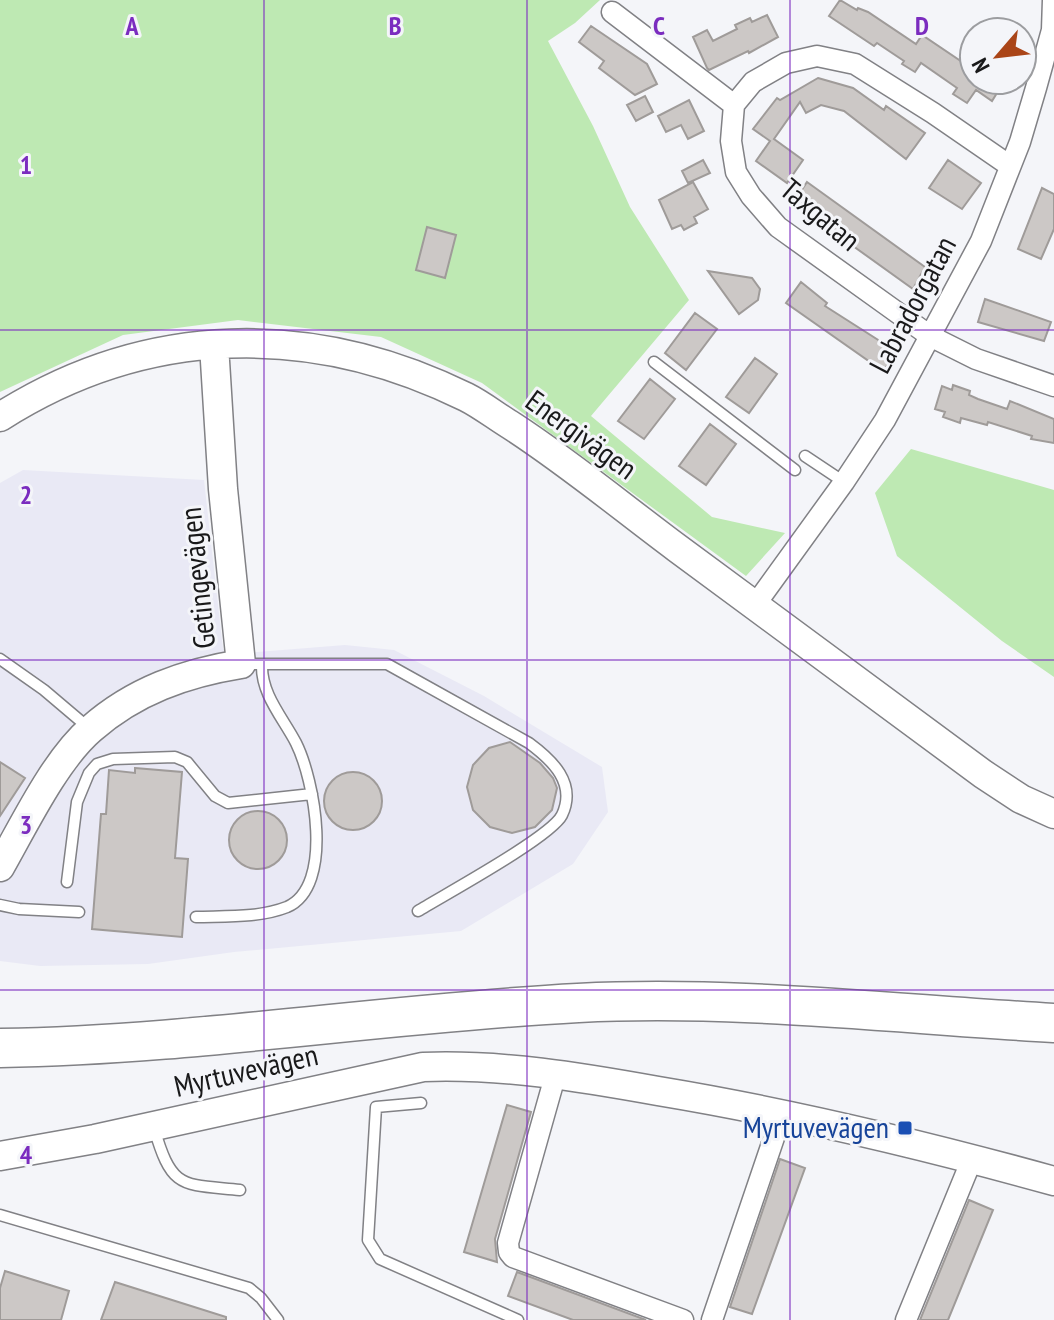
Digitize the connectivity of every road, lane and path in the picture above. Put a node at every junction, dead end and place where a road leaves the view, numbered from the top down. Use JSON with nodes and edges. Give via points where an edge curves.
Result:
{"nodes":[{"id":1,"x":1053,"y":0,"type":"edge"},
{"id":2,"x":612,"y":12,"type":"dead end"},
{"id":3,"x":734,"y":105,"type":"junction"},
{"id":4,"x":1010,"y":166,"type":"junction"},
{"id":5,"x":930,"y":336,"type":"junction"},
{"id":6,"x":214,"y":345,"type":"junction"},
{"id":7,"x":654,"y":362,"type":"dead end"},
{"id":8,"x":1054,"y":386,"type":"edge"},
{"id":9,"x":0,"y":417,"type":"edge"},
{"id":10,"x":805,"y":456,"type":"dead end"},
{"id":11,"x":795,"y":470,"type":"dead end"},
{"id":12,"x":844,"y":482,"type":"junction"},
{"id":13,"x":755,"y":605,"type":"junction"},
{"id":14,"x":0,"y":659,"type":"edge"},
{"id":15,"x":251,"y":665,"type":"junction"},
{"id":16,"x":90,"y":729,"type":"junction"},
{"id":17,"x":312,"y":794,"type":"junction"},
{"id":18,"x":1054,"y":814,"type":"edge"},
{"id":19,"x":0,"y":867,"type":"edge"},
{"id":20,"x":67,"y":882,"type":"dead end"},
{"id":21,"x":0,"y":905,"type":"edge"},
{"id":22,"x":418,"y":911,"type":"dead end"},
{"id":23,"x":79,"y":912,"type":"dead end"},
{"id":24,"x":196,"y":917,"type":"dead end"},
{"id":25,"x":1054,"y":1000,"type":"edge"},
{"id":26,"x":1054,"y":1023,"type":"edge"},
{"id":27,"x":0,"y":1026,"type":"edge"},
{"id":28,"x":0,"y":1048,"type":"edge"},
{"id":29,"x":556,"y":1073,"type":"junction"},
{"id":30,"x":421,"y":1103,"type":"dead end"},
{"id":31,"x":782,"y":1114,"type":"junction"},
{"id":32,"x":154,"y":1126,"type":"junction"},
{"id":33,"x":0,"y":1156,"type":"edge"},
{"id":34,"x":972,"y":1159,"type":"junction"},
{"id":35,"x":1054,"y":1181,"type":"edge"},
{"id":36,"x":240,"y":1190,"type":"dead end"},
{"id":37,"x":0,"y":1215,"type":"edge"},
{"id":38,"x":278,"y":1320,"type":"edge"},
{"id":39,"x":518,"y":1320,"type":"edge"},
{"id":40,"x":683,"y":1320,"type":"edge"},
{"id":41,"x":712,"y":1320,"type":"edge"},
{"id":42,"x":906,"y":1320,"type":"edge"}],
"edges":[{"from":1,"to":4,"type":"street","name":"Labradorgatan","via":[[1052,30]]},
{"from":2,"to":3,"type":"street"},
{"from":3,"to":4,"type":"street","via":[[753,82],[786,63],[817,56],[843,61]]},
{"from":3,"to":5,"type":"street","name":"Taxgatan","via":[[731,141],[736,172],[751,196],[778,227]]},
{"from":4,"to":5,"type":"street","name":"Labradorgatan","via":[[981,241]]},
{"from":5,"to":8,"type":"street","name":"Taxgatan","via":[[976,359]]},
{"from":5,"to":12,"type":"street","name":"Labradorgatan"},
{"from":6,"to":9,"type":"street","name":"Energivägen","via":[[113,363],[67,379]]},
{"from":6,"to":13,"type":"street","name":"Energivägen","via":[[277,343],[342,353],[404,371],[467,398],[546,449]]},
{"from":6,"to":15,"type":"street","name":"Getingevägen","via":[[223,489]]},
{"from":7,"to":11,"type":"lane"},
{"from":10,"to":12,"type":"lane"},
{"from":12,"to":13,"type":"street","name":"Labradorgatan"},
{"from":13,"to":18,"type":"street","name":"Energivägen","via":[[983,774]]},
{"from":14,"to":16,"type":"lane"},
{"from":15,"to":16,"type":"street","name":"Getingevägen","via":[[183,676],[151,689]]},
{"from":15,"to":17,"type":"lane","via":[[297,744]]},
{"from":15,"to":22,"type":"lane","via":[[387,664],[551,759],[564,780],[562,816],[543,834]]},
{"from":16,"to":19,"type":"street","name":"Getingevägen"},
{"from":17,"to":20,"type":"lane","via":[[228,803],[215,796],[187,762],[175,757],[97,764],[77,802]]},
{"from":17,"to":24,"type":"lane","via":[[317,861],[306,893],[290,906],[263,914]]},
{"from":21,"to":23,"type":"lane"},
{"from":25,"to":27,"type":"highway","via":[[764,981],[579,981]]},
{"from":26,"to":28,"type":"highway","via":[[823,1006],[580,1003],[174,1039]]},
{"from":29,"to":31,"type":"street","name":"Myrtuvevägen"},
{"from":29,"to":32,"type":"street","name":"Myrtuvevägen","via":[[423,1067]]},
{"from":29,"to":40,"type":"street","via":[[509,1252]]},
{"from":30,"to":39,"type":"lane","via":[[376,1107],[368,1240],[380,1259]]},
{"from":31,"to":34,"type":"street","name":"Myrtuvevägen"},
{"from":31,"to":41,"type":"street"},
{"from":32,"to":33,"type":"street","name":"Myrtuvevägen"},
{"from":32,"to":36,"type":"lane","via":[[163,1160],[174,1177],[190,1185]]},
{"from":34,"to":35,"type":"street","name":"Myrtuvevägen"},
{"from":34,"to":42,"type":"street"},
{"from":37,"to":38,"type":"lane","via":[[249,1288]]}]}
